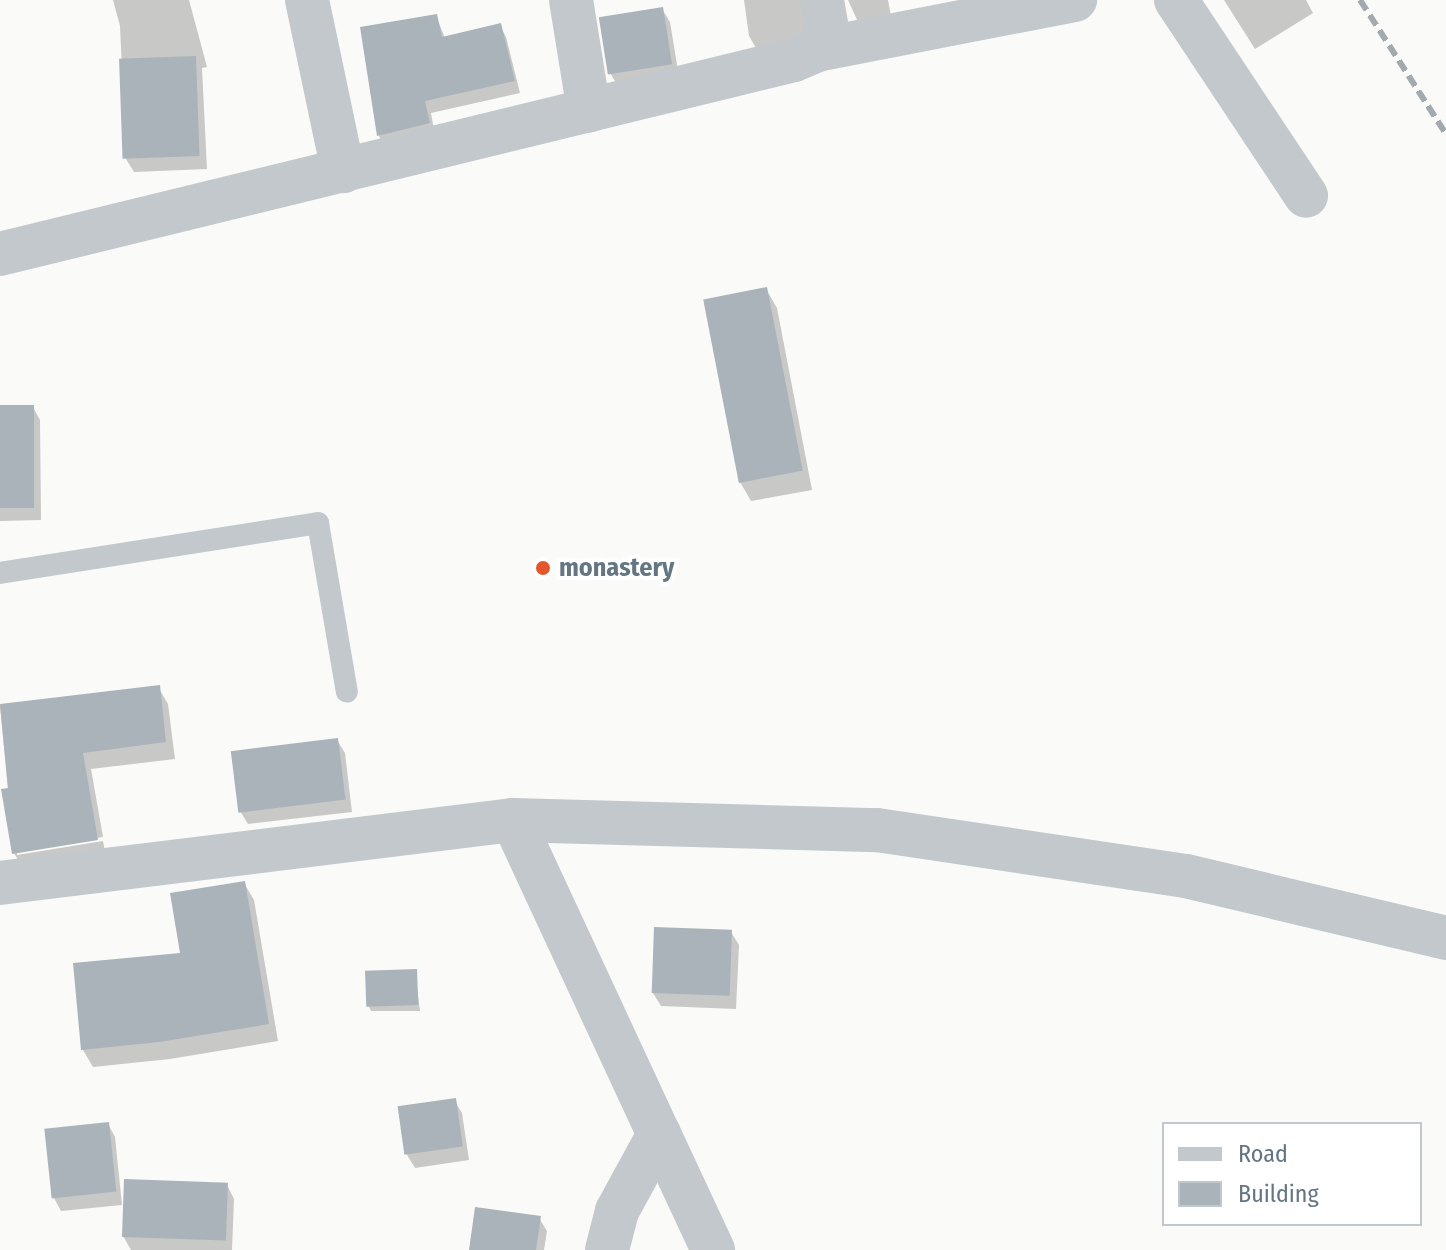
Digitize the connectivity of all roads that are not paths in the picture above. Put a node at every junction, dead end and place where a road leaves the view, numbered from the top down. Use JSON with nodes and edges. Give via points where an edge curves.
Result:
{"nodes":[{"id":1,"x":307,"y":0,"type":"edge"},
{"id":2,"x":571,"y":0,"type":"edge"},
{"id":3,"x":822,"y":0,"type":"edge"},
{"id":4,"x":1075,"y":0,"type":"edge"},
{"id":5,"x":1176,"y":0,"type":"edge"},
{"id":6,"x":817,"y":50,"type":"junction"},
{"id":7,"x":589,"y":111,"type":"junction"},
{"id":8,"x":343,"y":171,"type":"junction"},
{"id":9,"x":1306,"y":196,"type":"dead end"},
{"id":10,"x":0,"y":254,"type":"edge"},
{"id":11,"x":0,"y":573,"type":"edge"},
{"id":12,"x":347,"y":692,"type":"dead end"},
{"id":13,"x":513,"y":820,"type":"junction"},
{"id":14,"x":0,"y":883,"type":"edge"},
{"id":15,"x":1446,"y":938,"type":"edge"},
{"id":16,"x":659,"y":1134,"type":"junction"},
{"id":17,"x":607,"y":1250,"type":"edge"},
{"id":18,"x":713,"y":1250,"type":"edge"}],
"edges":[{"from":1,"to":8,"type":"street"},
{"from":2,"to":7,"type":"street"},
{"from":3,"to":6,"type":"street","via":[[827,29]]},
{"from":4,"to":6,"type":"street"},
{"from":5,"to":9,"type":"street"},
{"from":6,"to":7,"type":"street"},
{"from":7,"to":8,"type":"street"},
{"from":8,"to":10,"type":"street"},
{"from":11,"to":12,"type":"lane","via":[[318,523]]},
{"from":13,"to":14,"type":"street"},
{"from":13,"to":15,"type":"street","via":[[877,830],[1186,876]]},
{"from":13,"to":16,"type":"street"},
{"from":16,"to":17,"type":"street","via":[[617,1211]]},
{"from":16,"to":18,"type":"street"}]}
